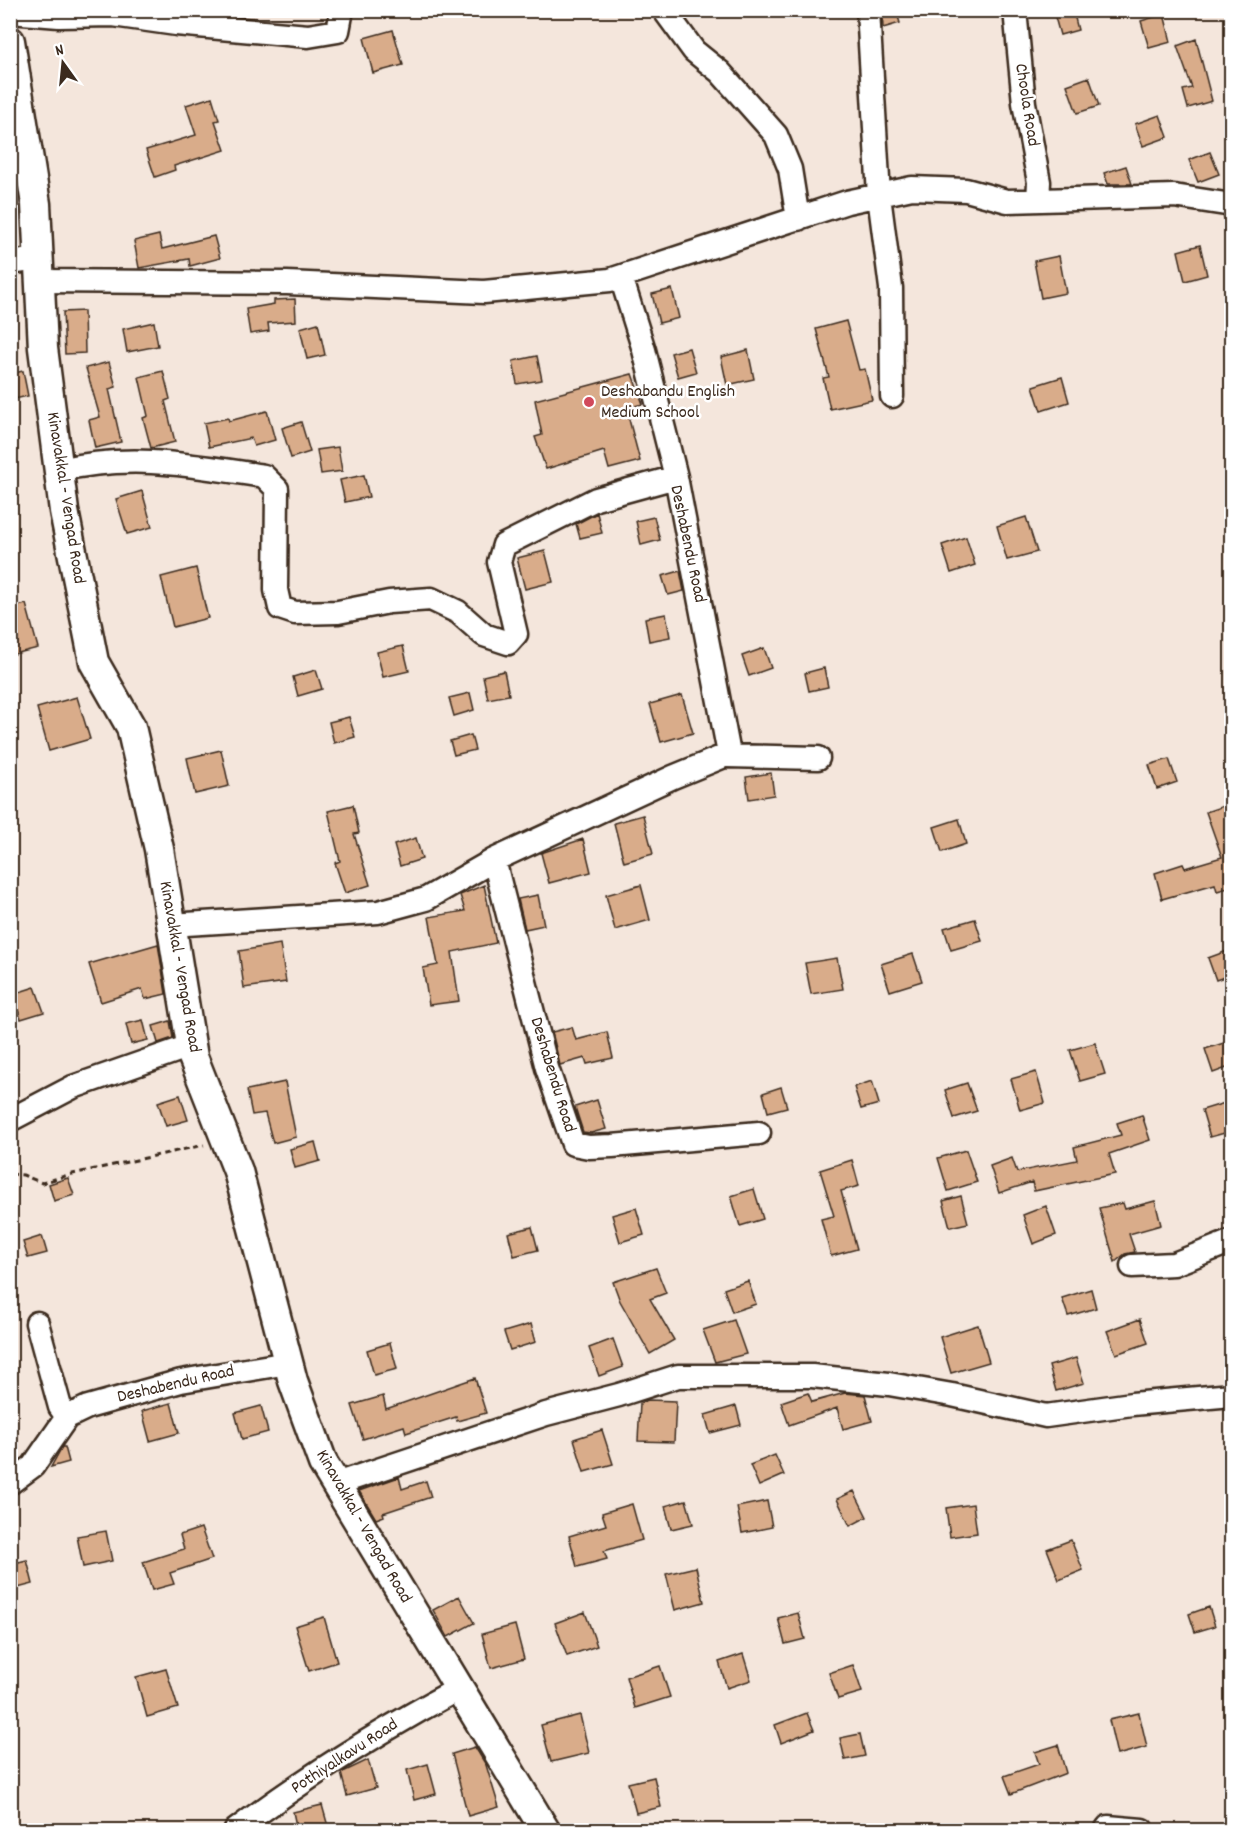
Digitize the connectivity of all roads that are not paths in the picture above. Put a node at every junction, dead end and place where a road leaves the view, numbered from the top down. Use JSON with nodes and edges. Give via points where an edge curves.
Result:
{"nodes":[{"id":1,"x":342,"y":10,"type":"edge"},
{"id":2,"x":664,"y":10,"type":"edge"},
{"id":3,"x":867,"y":10,"type":"edge"},
{"id":4,"x":1015,"y":10,"type":"edge"},
{"id":5,"x":10,"y":12,"type":"edge"},
{"id":6,"x":10,"y":41,"type":"edge"},
{"id":7,"x":879,"y":196,"type":"junction"},
{"id":8,"x":1038,"y":200,"type":"junction"},
{"id":9,"x":1232,"y":205,"type":"edge"},
{"id":10,"x":798,"y":219,"type":"junction"},
{"id":11,"x":10,"y":263,"type":"edge"},
{"id":12,"x":39,"y":270,"type":"junction"},
{"id":13,"x":621,"y":277,"type":"junction"},
{"id":14,"x":892,"y":396,"type":"dead end"},
{"id":15,"x":59,"y":470,"type":"junction"},
{"id":16,"x":676,"y":477,"type":"junction"},
{"id":17,"x":727,"y":756,"type":"junction"},
{"id":18,"x":818,"y":758,"type":"dead end"},
{"id":19,"x":494,"y":860,"type":"junction"},
{"id":20,"x":170,"y":925,"type":"junction"},
{"id":21,"x":190,"y":1046,"type":"junction"},
{"id":22,"x":10,"y":1120,"type":"edge"},
{"id":23,"x":759,"y":1132,"type":"dead end"},
{"id":24,"x":1232,"y":1241,"type":"edge"},
{"id":25,"x":1132,"y":1266,"type":"dead end"},
{"id":26,"x":37,"y":1323,"type":"dead end"},
{"id":27,"x":288,"y":1363,"type":"junction"},
{"id":28,"x":1232,"y":1395,"type":"edge"},
{"id":29,"x":67,"y":1417,"type":"junction"},
{"id":30,"x":10,"y":1484,"type":"edge"},
{"id":31,"x":336,"y":1484,"type":"junction"},
{"id":32,"x":458,"y":1689,"type":"junction"},
{"id":33,"x":236,"y":1830,"type":"edge"},
{"id":34,"x":545,"y":1830,"type":"edge"},
{"id":35,"x":1106,"y":1830,"type":"edge"},
{"id":36,"x":1142,"y":1830,"type":"edge"}],
"edges":[{"from":1,"to":5,"type":"street","via":[[338,31],[308,36],[113,15]]},
{"from":2,"to":10,"type":"street","via":[[694,51],[720,72],[776,135],[790,170]]},
{"from":3,"to":7,"type":"street"},
{"from":4,"to":8,"type":"street","name":"Choola Road","via":[[1024,103],[1039,182]]},
{"from":6,"to":12,"type":"main road","name":"Kinavakkal - Vengad Road","via":[[36,204]]},
{"from":7,"to":8,"type":"street","via":[[912,188],[966,190],[1007,201]]},
{"from":7,"to":10,"type":"street"},
{"from":7,"to":14,"type":"street","via":[[891,288]]},
{"from":8,"to":9,"type":"street","via":[[1174,196]]},
{"from":10,"to":13,"type":"street"},
{"from":11,"to":12,"type":"street"},
{"from":12,"to":13,"type":"street","via":[[484,292]]},
{"from":12,"to":15,"type":"main road","name":"Kinavakkal - Vengad Road","via":[[43,348]]},
{"from":13,"to":16,"type":"street"},
{"from":15,"to":16,"type":"street","name":"Deshabendu Road","via":[[89,463],[146,459],[264,476],[278,489],[276,590],[280,608],[295,613],[338,612],[431,599],[458,612],[484,635],[508,643],[516,634],[499,562],[504,545],[596,499]]},
{"from":15,"to":20,"type":"main road","name":"Kinavakkal - Vengad Road","via":[[94,662],[131,727],[159,849]]},
{"from":16,"to":17,"type":"street","name":"Deshabendu Road","via":[[730,749]]},
{"from":17,"to":18,"type":"street"},
{"from":17,"to":19,"type":"street"},
{"from":19,"to":20,"type":"street","via":[[426,899],[378,912]]},
{"from":19,"to":23,"type":"street","name":"Deshabendu Road","via":[[547,1068],[573,1144],[612,1146]]},
{"from":20,"to":21,"type":"main road","name":"Kinavakkal - Vengad Road"},
{"from":21,"to":22,"type":"street","via":[[74,1087]]},
{"from":21,"to":27,"type":"main road","name":"Kinavakkal - Vengad Road","via":[[238,1171]]},
{"from":24,"to":25,"type":"street","via":[[1174,1263]]},
{"from":26,"to":29,"type":"street","via":[[60,1407]]},
{"from":27,"to":29,"type":"street","name":"Deshabendu Road","via":[[181,1381],[88,1407]]},
{"from":27,"to":31,"type":"main road","name":"Kinavakkal - Vengad Road","via":[[323,1463]]},
{"from":28,"to":31,"type":"street","via":[[1046,1416],[889,1384],[812,1376],[678,1376],[546,1414]]},
{"from":29,"to":30,"type":"street","via":[[33,1466]]},
{"from":31,"to":32,"type":"main road","name":"Kinavakkal - Vengad Road"},
{"from":32,"to":33,"type":"street","name":"Pothiyalkavu Road","via":[[386,1728]]},
{"from":32,"to":34,"type":"main road","name":"Kinavakkal - Vengad Road"},
{"from":35,"to":36,"type":"street"}]}
